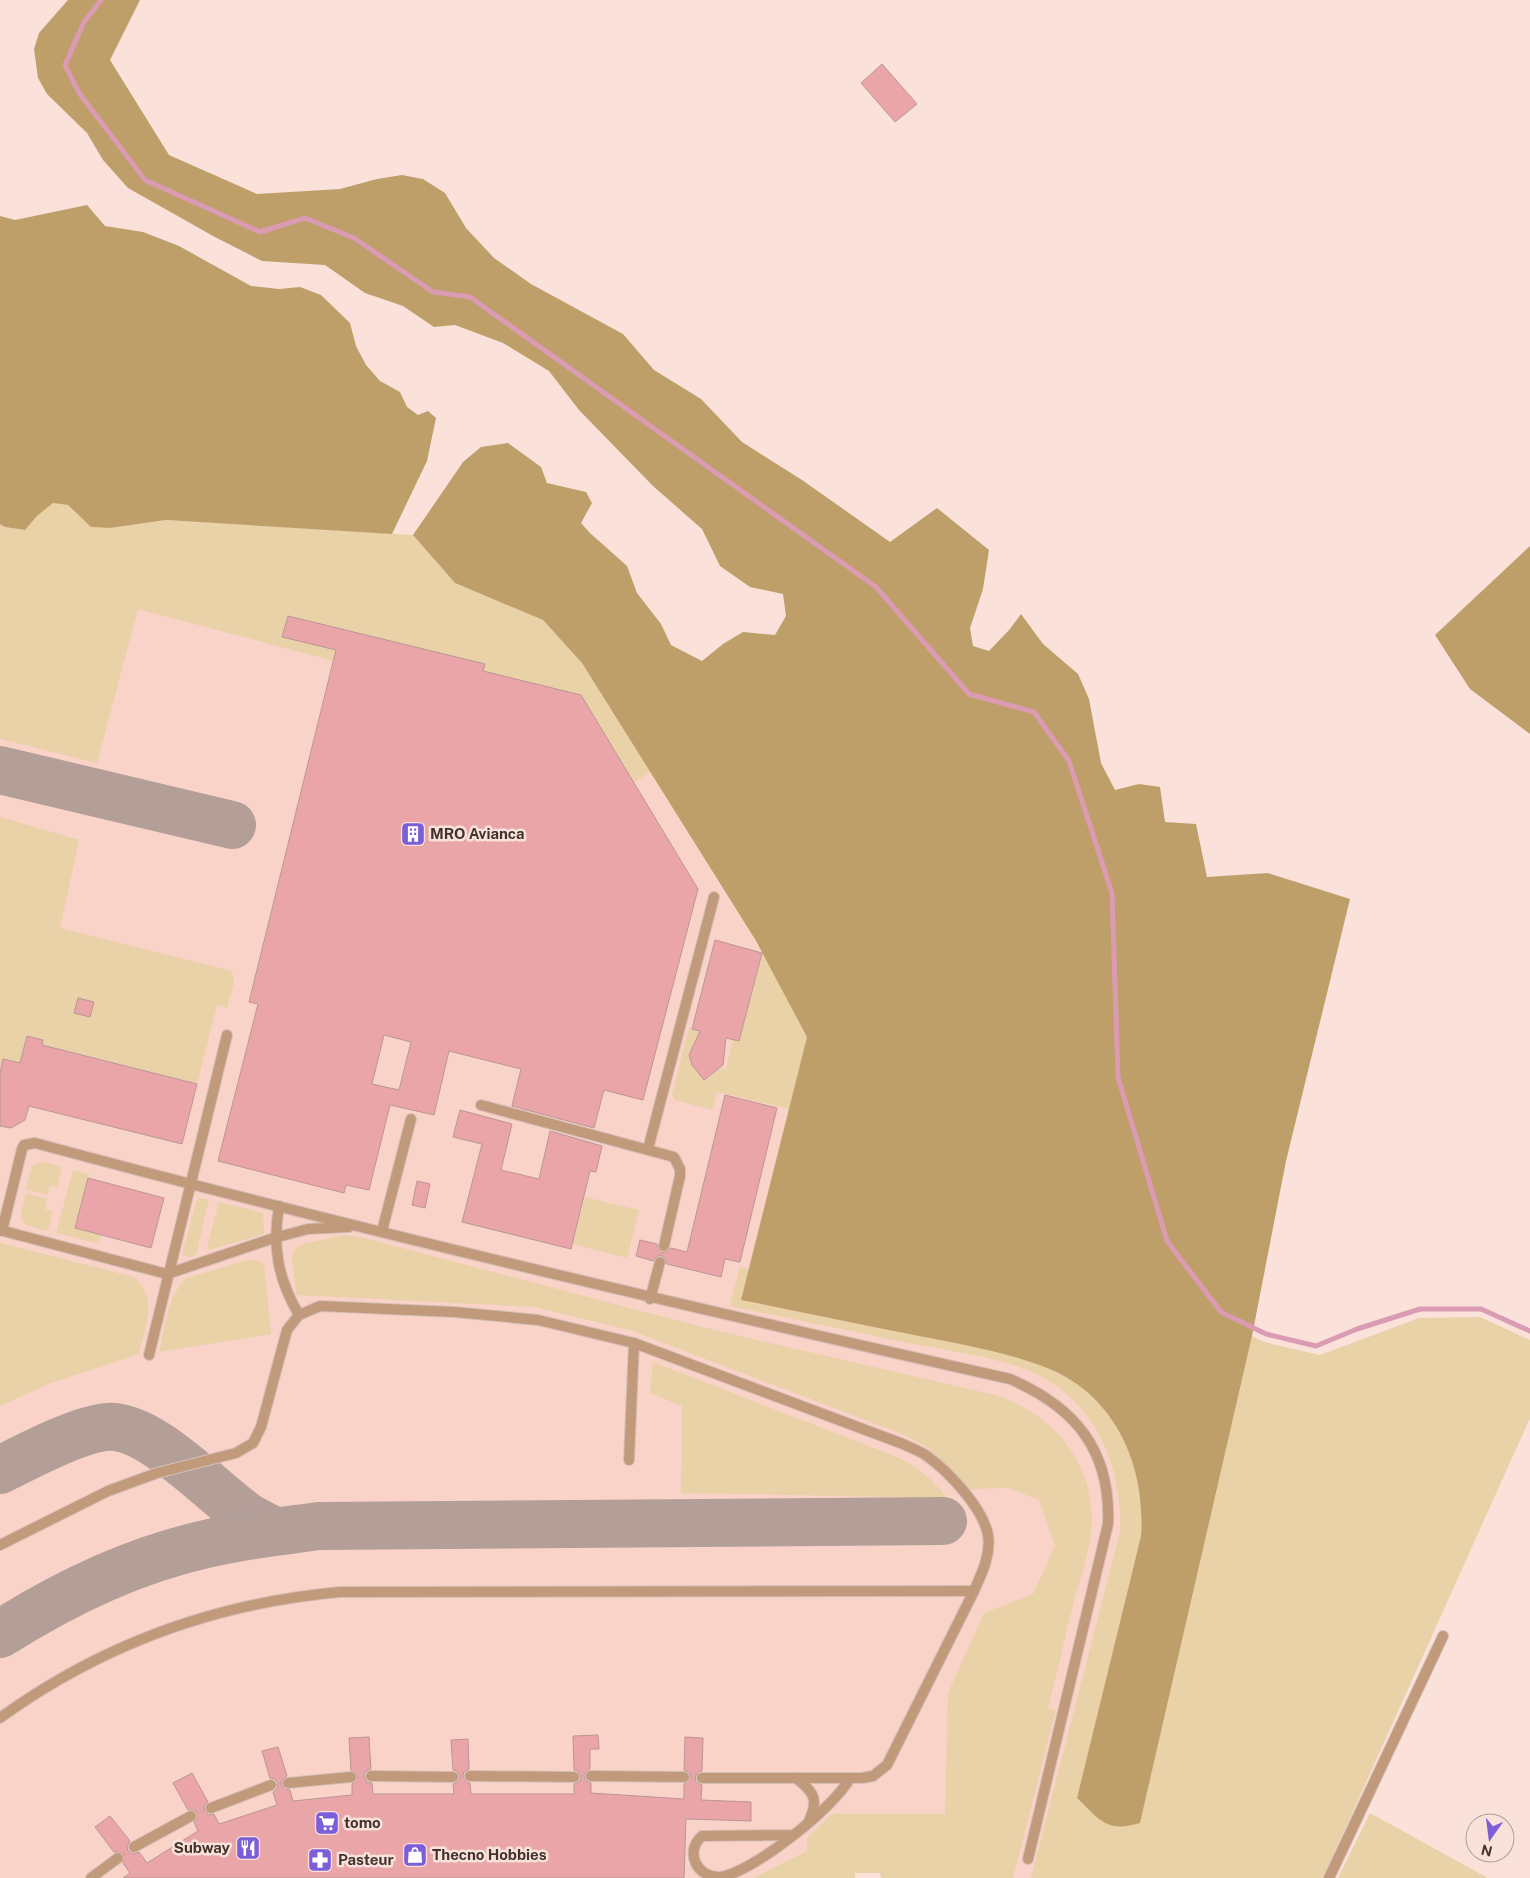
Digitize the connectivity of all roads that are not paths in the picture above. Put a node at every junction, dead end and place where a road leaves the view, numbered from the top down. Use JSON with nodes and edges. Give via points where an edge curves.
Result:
{"nodes":[{"id":1,"x":714,"y":897,"type":"dead end"},
{"id":2,"x":227,"y":1035,"type":"dead end"},
{"id":3,"x":481,"y":1105,"type":"dead end"},
{"id":4,"x":411,"y":1119,"type":"dead end"},
{"id":5,"x":648,"y":1149,"type":"junction"},
{"id":6,"x":190,"y":1184,"type":"junction"},
{"id":7,"x":278,"y":1206,"type":"junction"},
{"id":8,"x":360,"y":1226,"type":"junction"},
{"id":9,"x":1,"y":1230,"type":"edge"},
{"id":10,"x":382,"y":1232,"type":"junction"},
{"id":11,"x":274,"y":1238,"type":"junction"},
{"id":12,"x":664,"y":1246,"type":"dead end"},
{"id":13,"x":660,"y":1262,"type":"dead end"},
{"id":14,"x":167,"y":1274,"type":"junction"},
{"id":15,"x":650,"y":1299,"type":"junction"},
{"id":16,"x":299,"y":1315,"type":"junction"},
{"id":17,"x":634,"y":1342,"type":"junction"},
{"id":18,"x":149,"y":1355,"type":"dead end"},
{"id":19,"x":629,"y":1460,"type":"dead end"},
{"id":20,"x":0,"y":1545,"type":"edge"},
{"id":21,"x":974,"y":1591,"type":"junction"},
{"id":22,"x":1443,"y":1636,"type":"dead end"},
{"id":23,"x":0,"y":1718,"type":"edge"},
{"id":24,"x":372,"y":1776,"type":"dead end"},
{"id":25,"x":470,"y":1776,"type":"dead end"},
{"id":26,"x":590,"y":1776,"type":"dead end"},
{"id":27,"x":351,"y":1777,"type":"dead end"},
{"id":28,"x":453,"y":1777,"type":"dead end"},
{"id":29,"x":574,"y":1777,"type":"dead end"},
{"id":30,"x":684,"y":1778,"type":"dead end"},
{"id":31,"x":702,"y":1778,"type":"dead end"},
{"id":32,"x":796,"y":1778,"type":"junction"},
{"id":33,"x":850,"y":1778,"type":"junction"},
{"id":34,"x":288,"y":1783,"type":"dead end"},
{"id":35,"x":271,"y":1785,"type":"dead end"},
{"id":36,"x":211,"y":1808,"type":"dead end"},
{"id":37,"x":191,"y":1816,"type":"dead end"},
{"id":38,"x":808,"y":1823,"type":"junction"},
{"id":39,"x":794,"y":1835,"type":"junction"},
{"id":40,"x":134,"y":1847,"type":"dead end"},
{"id":41,"x":118,"y":1858,"type":"dead end"},
{"id":42,"x":1028,"y":1859,"type":"dead end"},
{"id":43,"x":91,"y":1878,"type":"edge"},
{"id":44,"x":1329,"y":1878,"type":"edge"}],
"edges":[{"from":1,"to":5,"type":"lane"},
{"from":2,"to":6,"type":"lane"},
{"from":3,"to":5,"type":"lane"},
{"from":4,"to":10,"type":"lane"},
{"from":5,"to":12,"type":"lane","via":[[674,1157],[680,1169]]},
{"from":6,"to":7,"type":"lane"},
{"from":6,"to":9,"type":"lane","via":[[29,1143],[22,1149]]},
{"from":6,"to":14,"type":"lane"},
{"from":7,"to":8,"type":"lane"},
{"from":7,"to":11,"type":"lane"},
{"from":8,"to":10,"type":"lane"},
{"from":8,"to":11,"type":"lane","via":[[308,1229]]},
{"from":9,"to":14,"type":"lane"},
{"from":10,"to":15,"type":"lane"},
{"from":11,"to":14,"type":"lane"},
{"from":11,"to":16,"type":"lane","via":[[283,1284]]},
{"from":13,"to":15,"type":"lane"},
{"from":14,"to":18,"type":"lane"},
{"from":15,"to":42,"type":"lane","via":[[1010,1380],[1050,1399],[1081,1428],[1101,1466],[1107,1487],[1108,1524]]},
{"from":16,"to":17,"type":"lane","via":[[320,1306],[463,1313],[538,1320]]},
{"from":16,"to":20,"type":"lane","via":[[287,1330],[261,1427],[253,1443],[236,1453],[157,1473],[108,1490]]},
{"from":17,"to":19,"type":"lane"},
{"from":17,"to":21,"type":"lane","via":[[926,1455],[956,1482],[988,1534],[984,1568]]},
{"from":21,"to":23,"type":"lane","via":[[340,1592],[297,1596],[219,1612],[125,1645],[70,1672]]},
{"from":21,"to":33,"type":"lane","via":[[886,1765],[873,1776]]},
{"from":22,"to":44,"type":"lane"},
{"from":24,"to":28,"type":"lane"},
{"from":25,"to":29,"type":"lane"},
{"from":26,"to":30,"type":"lane"},
{"from":27,"to":34,"type":"lane"},
{"from":31,"to":32,"type":"lane"},
{"from":32,"to":33,"type":"lane"},
{"from":32,"to":38,"type":"lane","via":[[814,1795],[814,1811]]},
{"from":33,"to":38,"type":"lane","via":[[838,1796]]},
{"from":35,"to":36,"type":"lane"},
{"from":37,"to":40,"type":"lane"},
{"from":38,"to":39,"type":"lane"},
{"from":39,"to":39,"type":"lane","via":[[702,1836],[695,1844],[694,1862],[704,1874],[724,1876]]},
{"from":41,"to":43,"type":"lane"}]}
